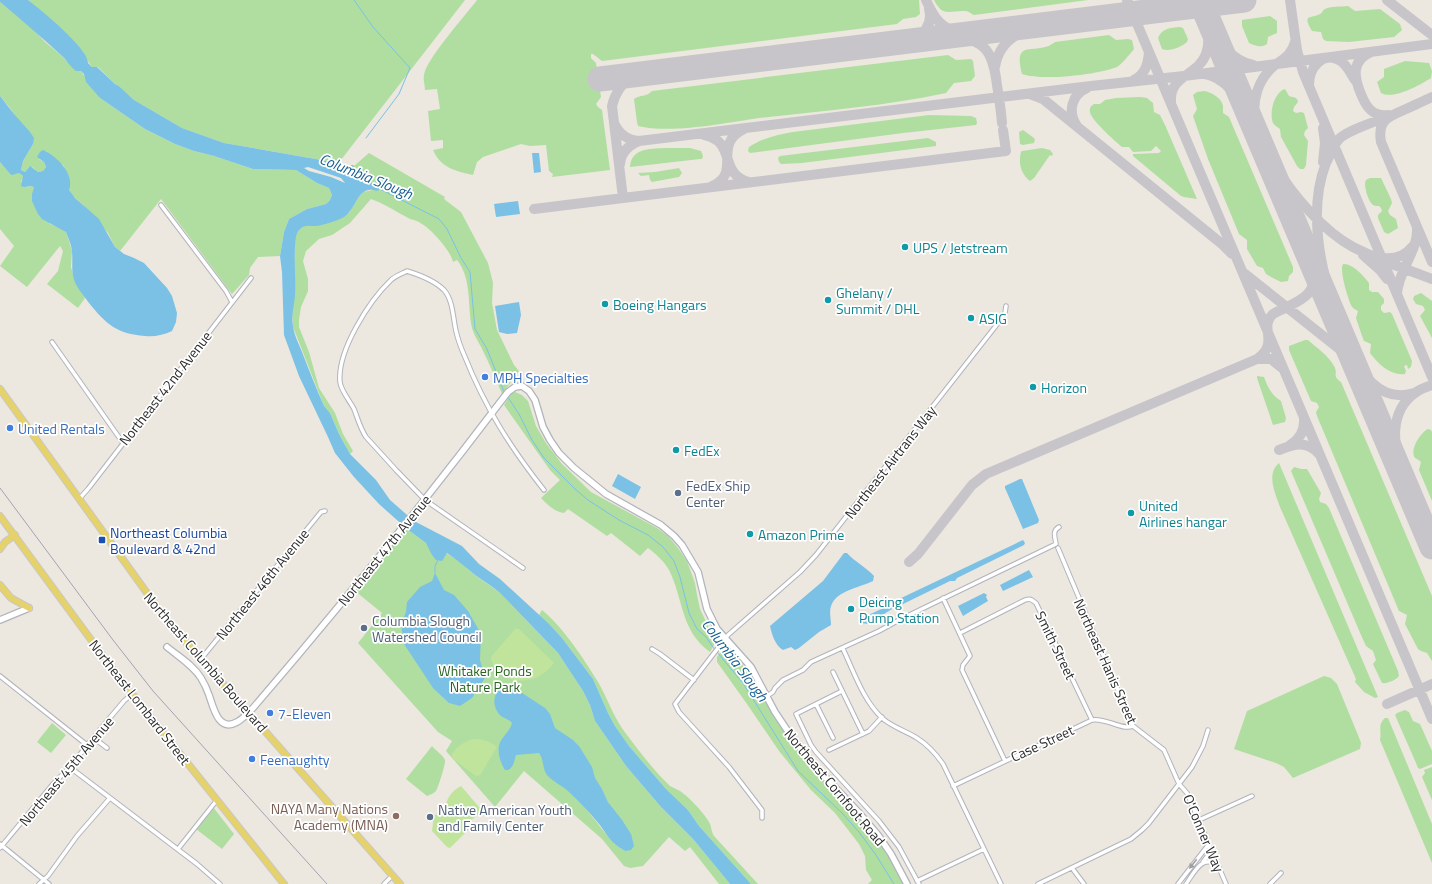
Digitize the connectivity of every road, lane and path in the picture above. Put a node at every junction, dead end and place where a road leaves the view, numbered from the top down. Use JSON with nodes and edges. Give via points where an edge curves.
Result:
{"nodes":[{"id":1,"x":161,"y":205,"type":"dead end"},
{"id":2,"x":251,"y":278,"type":"dead end"},
{"id":3,"x":232,"y":302,"type":"junction"},
{"id":4,"x":1006,"y":306,"type":"dead end"},
{"id":5,"x":52,"y":342,"type":"dead end"},
{"id":6,"x":518,"y":386,"type":"joint"},
{"id":7,"x":0,"y":389,"type":"edge"},
{"id":8,"x":491,"y":414,"type":"junction"},
{"id":9,"x":123,"y":443,"type":"junction"},
{"id":10,"x":544,"y":490,"type":"dead end"},
{"id":11,"x":79,"y":499,"type":"junction"},
{"id":12,"x":425,"y":500,"type":"junction"},
{"id":13,"x":325,"y":511,"type":"dead end"},
{"id":14,"x":0,"y":516,"type":"edge"},
{"id":15,"x":1059,"y":527,"type":"dead end"},
{"id":16,"x":15,"y":535,"type":"junction"},
{"id":17,"x":1058,"y":548,"type":"dead end"},
{"id":18,"x":0,"y":549,"type":"edge"},
{"id":19,"x":523,"y":568,"type":"dead end"},
{"id":20,"x":0,"y":585,"type":"edge"},
{"id":21,"x":943,"y":598,"type":"junction"},
{"id":22,"x":29,"y":608,"type":"joint"},
{"id":23,"x":0,"y":620,"type":"edge"},
{"id":24,"x":960,"y":633,"type":"junction"},
{"id":25,"x":725,"y":639,"type":"junction"},
{"id":26,"x":167,"y":647,"type":"dead end"},
{"id":27,"x":843,"y":648,"type":"junction"},
{"id":28,"x":652,"y":649,"type":"dead end"},
{"id":29,"x":201,"y":659,"type":"junction"},
{"id":30,"x":834,"y":672,"type":"dead end"},
{"id":31,"x":0,"y":676,"type":"edge"},
{"id":32,"x":694,"y":680,"type":"junction"},
{"id":33,"x":842,"y":691,"type":"junction"},
{"id":34,"x":132,"y":694,"type":"junction"},
{"id":35,"x":766,"y":696,"type":"junction"},
{"id":36,"x":816,"y":704,"type":"junction"},
{"id":37,"x":248,"y":712,"type":"junction"},
{"id":38,"x":882,"y":717,"type":"junction"},
{"id":39,"x":1092,"y":720,"type":"junction"},
{"id":40,"x":1133,"y":726,"type":"junction"},
{"id":41,"x":1208,"y":730,"type":"dead end"},
{"id":42,"x":863,"y":734,"type":"junction"},
{"id":43,"x":94,"y":738,"type":"junction"},
{"id":44,"x":833,"y":738,"type":"dead end"},
{"id":45,"x":87,"y":745,"type":"junction"},
{"id":46,"x":107,"y":748,"type":"dead end"},
{"id":47,"x":829,"y":750,"type":"dead end"},
{"id":48,"x":1005,"y":761,"type":"junction"},
{"id":49,"x":73,"y":764,"type":"junction"},
{"id":50,"x":1179,"y":784,"type":"junction"},
{"id":51,"x":954,"y":786,"type":"junction"},
{"id":52,"x":1252,"y":796,"type":"dead end"},
{"id":53,"x":110,"y":798,"type":"junction"},
{"id":54,"x":217,"y":800,"type":"junction"},
{"id":55,"x":762,"y":818,"type":"dead end"},
{"id":56,"x":1198,"y":820,"type":"junction"},
{"id":57,"x":1209,"y":844,"type":"junction"},
{"id":58,"x":1,"y":846,"type":"edge"},
{"id":59,"x":984,"y":849,"type":"junction"},
{"id":60,"x":178,"y":850,"type":"junction"},
{"id":61,"x":1211,"y":851,"type":"junction"},
{"id":62,"x":1203,"y":862,"type":"junction"},
{"id":63,"x":1218,"y":865,"type":"junction"},
{"id":64,"x":1072,"y":868,"type":"junction"},
{"id":65,"x":1280,"y":873,"type":"dead end"},
{"id":66,"x":392,"y":876,"type":"junction"},
{"id":67,"x":43,"y":880,"type":"junction"},
{"id":68,"x":918,"y":883,"type":"edge"},
{"id":69,"x":39,"y":884,"type":"edge"},
{"id":70,"x":49,"y":884,"type":"edge"},
{"id":71,"x":220,"y":884,"type":"edge"},
{"id":72,"x":284,"y":884,"type":"edge"},
{"id":73,"x":384,"y":884,"type":"edge"},
{"id":74,"x":400,"y":884,"type":"edge"},
{"id":75,"x":906,"y":884,"type":"edge"},
{"id":76,"x":1001,"y":884,"type":"edge"},
{"id":77,"x":1038,"y":884,"type":"edge"},
{"id":78,"x":1084,"y":884,"type":"edge"},
{"id":79,"x":1178,"y":884,"type":"edge"},
{"id":80,"x":1186,"y":884,"type":"edge"},
{"id":81,"x":1226,"y":884,"type":"edge"},
{"id":82,"x":1270,"y":884,"type":"edge"}],
"edges":[{"from":1,"to":3,"type":"street"},
{"from":2,"to":3,"type":"street","name":"Northeast 42nd Avenue"},
{"from":3,"to":9,"type":"street","name":"Northeast 42nd Avenue"},
{"from":4,"to":25,"type":"street","name":"Northeast Airtrans Way","via":[[1005,313],[985,341],[816,555]]},
{"from":5,"to":9,"type":"street"},
{"from":6,"to":8,"type":"street","name":"Northeast 47th Avenue","via":[[508,392]]},
{"from":6,"to":25,"type":"street","name":"Northeast Cornfoot Road","via":[[525,387],[534,396],[543,427],[559,453],[574,468],[606,494],[661,525],[682,545],[698,572],[710,616]]},
{"from":7,"to":11,"type":"main road","name":"Northeast Columbia Boulevard"},
{"from":8,"to":10,"type":"street","via":[[516,454]]},
{"from":8,"to":12,"type":"street","name":"Northeast 47th Avenue"},
{"from":8,"to":12,"type":"street","via":[[461,348],[454,313],[445,291],[424,277],[406,271],[392,279],[370,304],[349,341],[342,359],[340,384],[363,433]]},
{"from":9,"to":11,"type":"street","name":"Northeast 42nd Avenue"},
{"from":11,"to":29,"type":"main road","name":"Northeast Columbia Boulevard","via":[[161,614]]},
{"from":12,"to":19,"type":"street"},
{"from":12,"to":37,"type":"street","name":"Northeast 47th Avenue"},
{"from":13,"to":29,"type":"street","name":"Northeast 46th Avenue","via":[[321,512],[302,534]]},
{"from":14,"to":16,"type":"main road","name":"Northeast Lombard Street"},
{"from":15,"to":21,"type":"street","via":[[1054,533],[1056,544]]},
{"from":16,"to":18,"type":"main road"},
{"from":16,"to":34,"type":"main road","name":"Northeast Lombard Street"},
{"from":17,"to":40,"type":"street","name":"Northeast Hanis Street"},
{"from":20,"to":22,"type":"main road","via":[[10,598]]},
{"from":21,"to":24,"type":"street"},
{"from":21,"to":27,"type":"street"},
{"from":22,"to":23,"type":"street"},
{"from":24,"to":39,"type":"street","name":"Smith Street","via":[[1025,600],[1032,600],[1036,603]]},
{"from":24,"to":48,"type":"street","via":[[970,656],[962,670]]},
{"from":25,"to":32,"type":"street","name":"Northeast Airtrans Way"},
{"from":25,"to":35,"type":"street","name":"Northeast Cornfoot Road","via":[[751,667]]},
{"from":26,"to":37,"type":"street","via":[[190,665],[201,678],[215,713],[221,721],[234,724]]},
{"from":27,"to":35,"type":"street","via":[[811,662]]},
{"from":27,"to":38,"type":"street","via":[[865,695]]},
{"from":28,"to":32,"type":"street"},
{"from":29,"to":37,"type":"main road","name":"Northeast Columbia Boulevard"},
{"from":30,"to":33,"type":"street"},
{"from":31,"to":45,"type":"street"},
{"from":32,"to":55,"type":"street","name":"Northeast Airtrans Way","via":[[675,706],[729,767],[762,810]]},
{"from":33,"to":36,"type":"street"},
{"from":33,"to":42,"type":"street"},
{"from":34,"to":43,"type":"street","name":"Northeast 45th Avenue"},
{"from":34,"to":54,"type":"main road","name":"Northeast Lombard Street"},
{"from":35,"to":75,"type":"street","name":"Northeast Cornfoot Road","via":[[783,725],[808,758],[878,835]]},
{"from":36,"to":44,"type":"street"},
{"from":36,"to":68,"type":"street","via":[[796,714],[811,745],[883,826],[899,847]]},
{"from":37,"to":66,"type":"main road","name":"Northeast Columbia Boulevard"},
{"from":38,"to":42,"type":"street","via":[[872,729]]},
{"from":38,"to":51,"type":"street","via":[[931,749],[943,764]]},
{"from":39,"to":40,"type":"street"},
{"from":39,"to":48,"type":"street","name":"Case Street"},
{"from":40,"to":50,"type":"street","name":"Northeast Hanis Street","via":[[1164,750]]},
{"from":41,"to":50,"type":"street","via":[[1196,760]]},
{"from":42,"to":47,"type":"street"},
{"from":43,"to":45,"type":"street","name":"Northeast 45th Avenue"},
{"from":43,"to":46,"type":"street"},
{"from":45,"to":49,"type":"street","name":"Northeast 45th Avenue"},
{"from":48,"to":51,"type":"street","name":"Case Street"},
{"from":49,"to":53,"type":"street","via":[[76,772]]},
{"from":49,"to":58,"type":"street","name":"Northeast 45th Avenue"},
{"from":50,"to":56,"type":"street","name":"O'Conner Way","via":[[1187,793]]},
{"from":50,"to":64,"type":"street","via":[[1136,836]]},
{"from":51,"to":59,"type":"street"},
{"from":52,"to":56,"type":"street"},
{"from":53,"to":60,"type":"street"},
{"from":53,"to":67,"type":"street"},
{"from":54,"to":60,"type":"street"},
{"from":54,"to":72,"type":"main road","name":"Northeast Lombard Street"},
{"from":56,"to":57,"type":"street","name":"O'Conner Way"},
{"from":57,"to":61,"type":"street","name":"O'Conner Way"},
{"from":57,"to":79,"type":"street","one_way":true},
{"from":58,"to":67,"type":"street"},
{"from":59,"to":68,"type":"street"},
{"from":59,"to":76,"type":"street"},
{"from":60,"to":71,"type":"street"},
{"from":61,"to":62,"type":"street"},
{"from":61,"to":63,"type":"street","name":"O'Conner Way"},
{"from":62,"to":63,"type":"street","via":[[1210,861]]},
{"from":62,"to":80,"type":"street"},
{"from":63,"to":81,"type":"street","name":"O'Conner Way"},
{"from":64,"to":77,"type":"street"},
{"from":64,"to":78,"type":"street"},
{"from":65,"to":82,"type":"street"},
{"from":66,"to":73,"type":"street"},
{"from":66,"to":74,"type":"main road","name":"Northeast Columbia Boulevard"},
{"from":67,"to":69,"type":"street"},
{"from":67,"to":70,"type":"street"}]}
